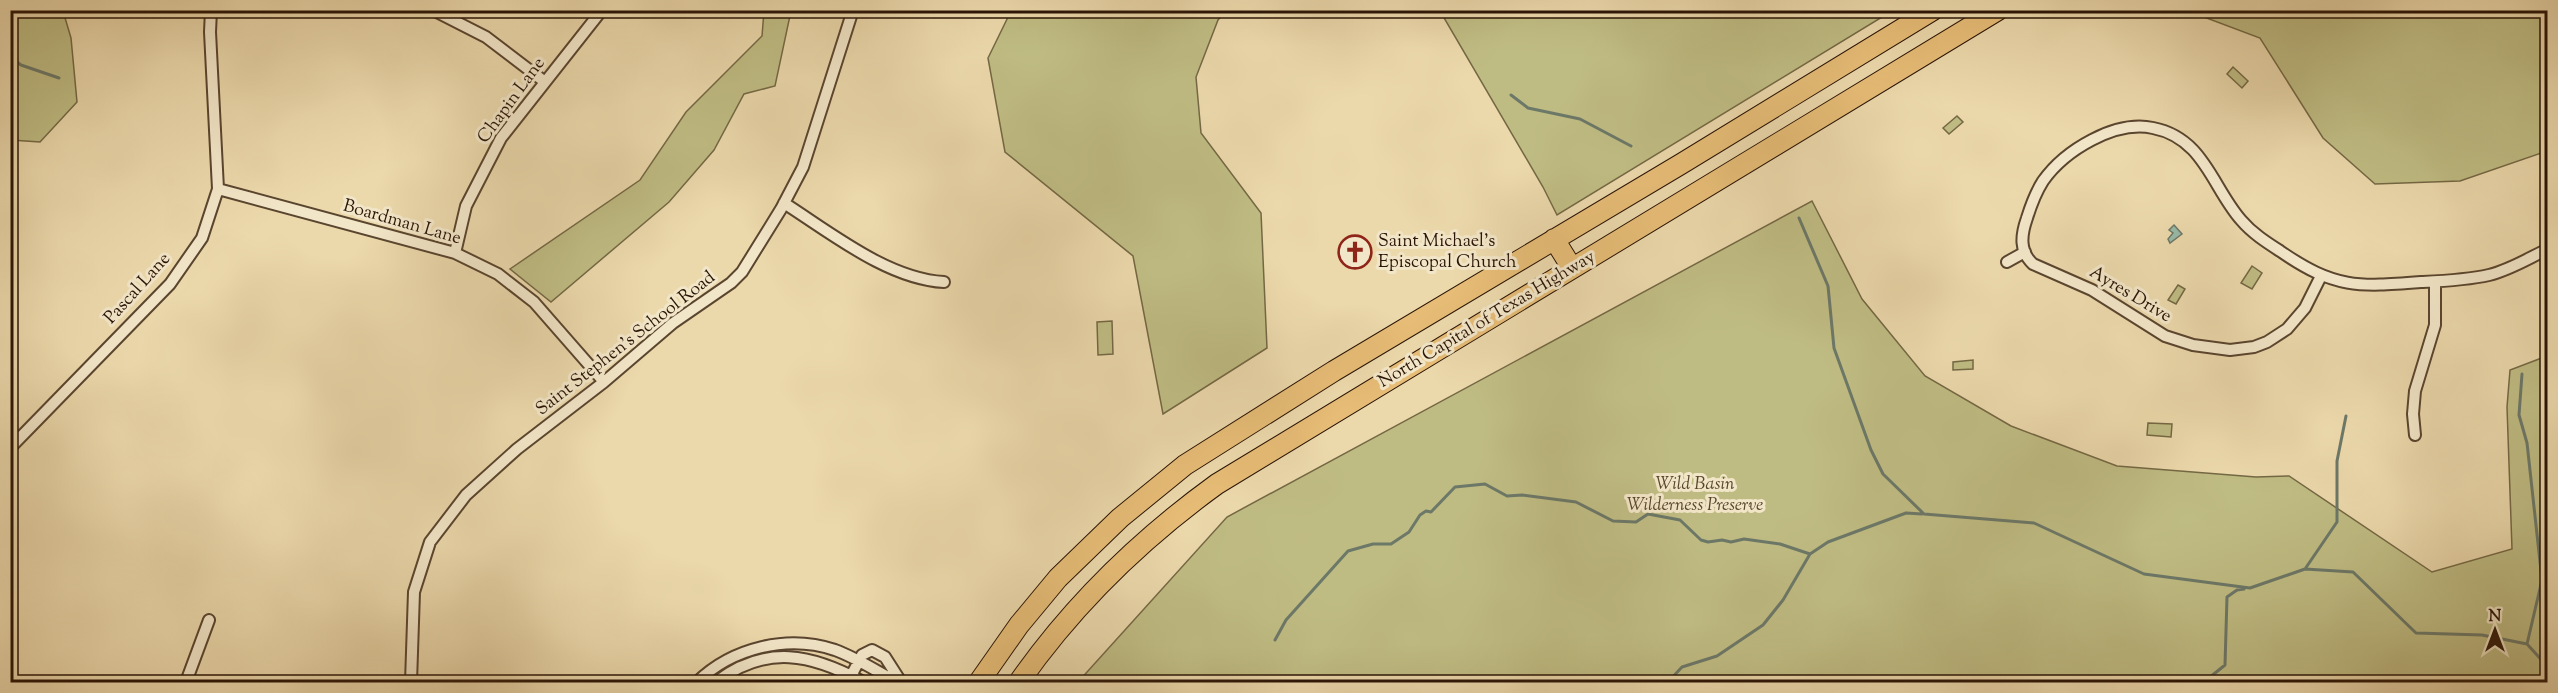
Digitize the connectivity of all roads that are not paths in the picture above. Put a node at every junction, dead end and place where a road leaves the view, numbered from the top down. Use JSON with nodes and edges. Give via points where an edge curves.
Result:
{"nodes":[{"id":1,"x":211,"y":10,"type":"edge"},
{"id":2,"x":434,"y":10,"type":"edge"},
{"id":3,"x":602,"y":10,"type":"edge"},
{"id":4,"x":853,"y":10,"type":"edge"},
{"id":5,"x":1933,"y":10,"type":"edge"},
{"id":6,"x":1998,"y":10,"type":"edge"},
{"id":7,"x":545,"y":82,"type":"junction"},
{"id":8,"x":218,"y":189,"type":"junction"},
{"id":9,"x":784,"y":203,"type":"junction"},
{"id":10,"x":1554,"y":239,"type":"junction"},
{"id":11,"x":2547,"y":249,"type":"edge"},
{"id":12,"x":2025,"y":252,"type":"junction"},
{"id":13,"x":455,"y":253,"type":"junction"},
{"id":14,"x":2007,"y":262,"type":"dead end"},
{"id":15,"x":1572,"y":268,"type":"junction"},
{"id":16,"x":2321,"y":276,"type":"junction"},
{"id":17,"x":944,"y":282,"type":"dead end"},
{"id":18,"x":2435,"y":282,"type":"junction"},
{"id":19,"x":604,"y":382,"type":"junction"},
{"id":20,"x":2415,"y":435,"type":"dead end"},
{"id":21,"x":10,"y":448,"type":"edge"},
{"id":22,"x":209,"y":620,"type":"dead end"},
{"id":23,"x":833,"y":650,"type":"junction"},
{"id":24,"x":859,"y":661,"type":"junction"},
{"id":25,"x":827,"y":664,"type":"junction"},
{"id":26,"x":851,"y":676,"type":"junction"},
{"id":27,"x":712,"y":680,"type":"edge"},
{"id":28,"x":186,"y":682,"type":"edge"},
{"id":29,"x":411,"y":682,"type":"edge"},
{"id":30,"x":697,"y":682,"type":"edge"},
{"id":31,"x":863,"y":682,"type":"edge"},
{"id":32,"x":897,"y":682,"type":"edge"},
{"id":33,"x":901,"y":682,"type":"edge"},
{"id":34,"x":979,"y":682,"type":"edge"},
{"id":35,"x":1019,"y":682,"type":"edge"}],
"edges":[{"from":1,"to":8,"type":"street","name":"Pascal Lane"},
{"from":2,"to":7,"type":"street","via":[[486,37]]},
{"from":3,"to":7,"type":"street","name":"Chapin Lane"},
{"from":4,"to":9,"type":"street","name":"Saint Stephen's School Road","via":[[810,149]]},
{"from":5,"to":10,"type":"highway","name":"North Capital of Texas Highway"},
{"from":6,"to":15,"type":"highway","name":"North Capital of Texas Highway"},
{"from":7,"to":13,"type":"street","name":"Chapin Lane","via":[[501,138],[466,206]]},
{"from":8,"to":13,"type":"street","name":"Boardman Lane"},
{"from":8,"to":21,"type":"street","name":"Pascal Lane","via":[[202,238],[170,284]]},
{"from":9,"to":17,"type":"street","via":[[896,271]]},
{"from":9,"to":19,"type":"street","name":"Saint Stephen's School Road","via":[[742,272],[731,283],[673,323]]},
{"from":10,"to":15,"type":"highway"},
{"from":10,"to":34,"type":"highway","name":"North Capital of Texas Highway","via":[[1266,413],[1166,480],[1058,578]]},
{"from":11,"to":18,"type":"street","via":[[2490,274]]},
{"from":12,"to":14,"type":"street"},
{"from":12,"to":16,"type":"street","name":"Ayres Drive","via":[[2033,264],[2080,284],[2165,336],[2215,349],[2254,347],[2278,336],[2299,316]]},
{"from":12,"to":16,"type":"street","via":[[2022,236],[2027,219],[2040,186],[2054,168],[2078,149],[2109,133],[2147,127],[2169,132],[2190,145],[2247,227]]},
{"from":13,"to":19,"type":"street","name":"Boardman Lane","via":[[498,274],[534,302]]},
{"from":15,"to":35,"type":"highway","name":"North Capital of Texas Highway","via":[[1263,455],[1191,503],[1101,583]]},
{"from":16,"to":18,"type":"street","via":[[2363,285]]},
{"from":18,"to":20,"type":"street","via":[[2435,324],[2415,391]]},
{"from":19,"to":29,"type":"street","name":"Saint Stephen's School Road","via":[[517,449],[466,495],[430,542],[414,592]]},
{"from":22,"to":28,"type":"street"},
{"from":23,"to":24,"type":"street"},
{"from":23,"to":25,"type":"street"},
{"from":23,"to":27,"type":"street","via":[[794,644],[762,647],[738,654]]},
{"from":24,"to":26,"type":"street"},
{"from":24,"to":32,"type":"street"},
{"from":24,"to":33,"type":"street","via":[[868,651],[879,652]]},
{"from":25,"to":26,"type":"street"},
{"from":25,"to":27,"type":"street","via":[[796,657],[776,658]]},
{"from":26,"to":31,"type":"street"},
{"from":27,"to":30,"type":"street"}]}
